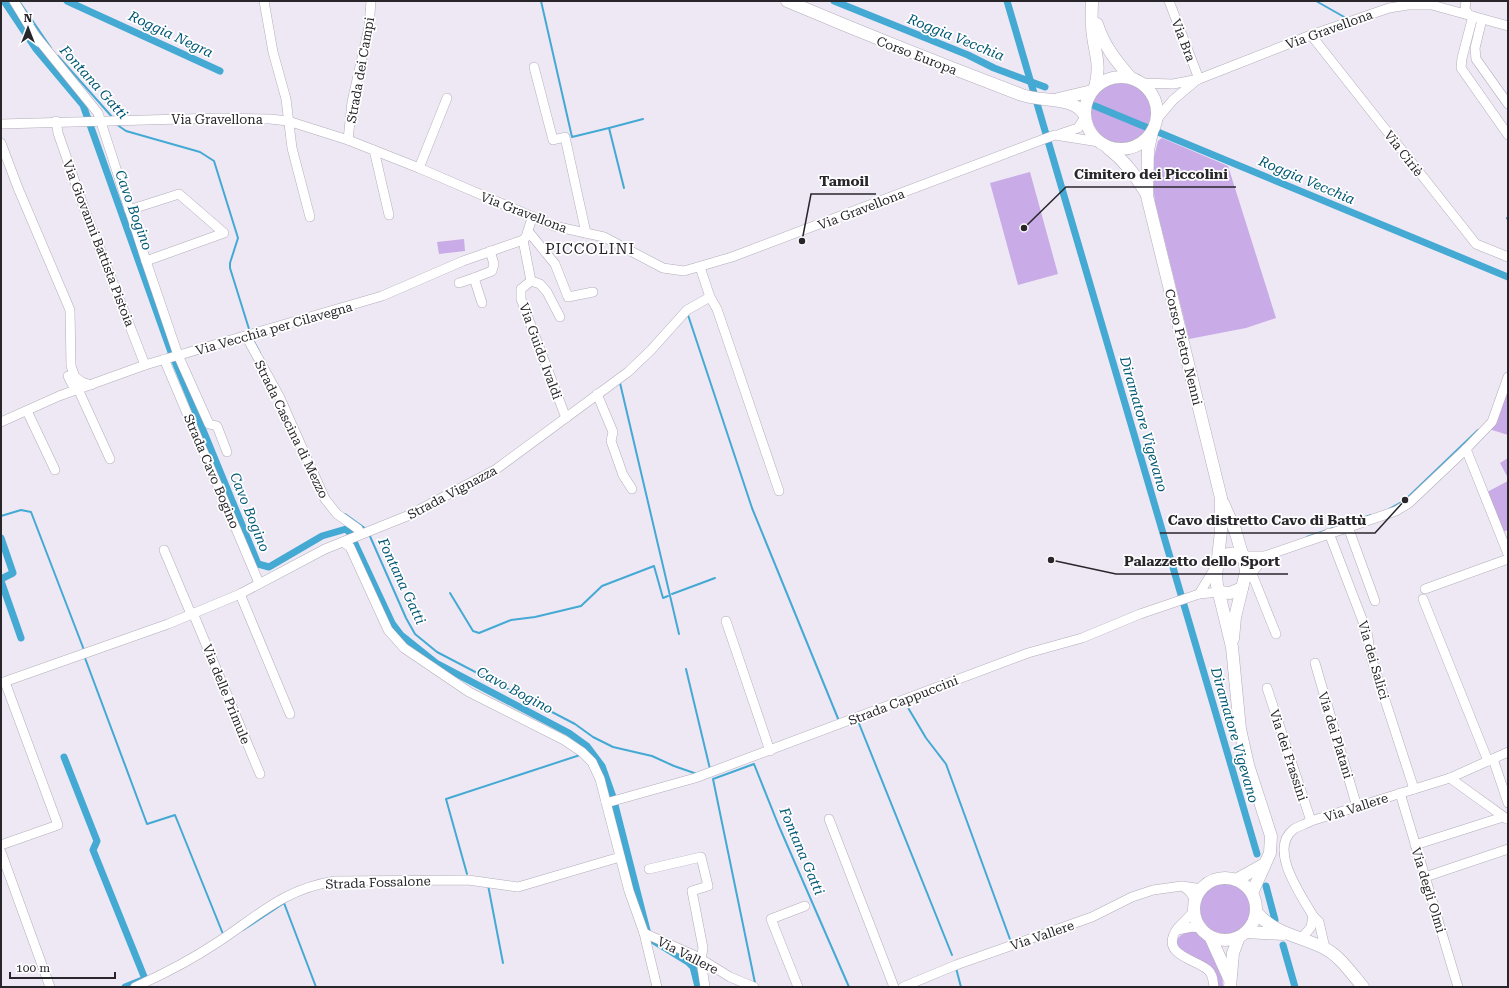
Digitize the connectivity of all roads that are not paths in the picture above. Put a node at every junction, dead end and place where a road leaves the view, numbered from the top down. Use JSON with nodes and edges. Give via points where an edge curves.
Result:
{"nodes":[{"id":1,"x":14,"y":1,"type":"edge"},
{"id":2,"x":264,"y":1,"type":"edge"},
{"id":3,"x":371,"y":1,"type":"edge"},
{"id":4,"x":787,"y":1,"type":"edge"},
{"id":5,"x":1169,"y":1,"type":"edge"},
{"id":6,"x":1446,"y":1,"type":"edge"},
{"id":7,"x":1466,"y":1,"type":"edge"},
{"id":8,"x":1433,"y":4,"type":"edge"},
{"id":9,"x":1092,"y":5,"type":"edge"},
{"id":10,"x":1475,"y":17,"type":"junction"},
{"id":11,"x":1508,"y":26,"type":"edge"},
{"id":12,"x":1311,"y":35,"type":"junction"},
{"id":13,"x":534,"y":67,"type":"dead end"},
{"id":14,"x":1199,"y":78,"type":"junction"},
{"id":15,"x":1136,"y":80,"type":"junction"},
{"id":16,"x":1494,"y":85,"type":"junction"},
{"id":17,"x":1093,"y":89,"type":"junction"},
{"id":18,"x":1480,"y":96,"type":"junction"},
{"id":19,"x":447,"y":98,"type":"dead end"},
{"id":20,"x":1050,"y":100,"type":"junction"},
{"id":21,"x":1508,"y":104,"type":"edge"},
{"id":22,"x":1085,"y":116,"type":"junction"},
{"id":23,"x":98,"y":120,"type":"junction"},
{"id":24,"x":56,"y":121,"type":"junction"},
{"id":25,"x":288,"y":121,"type":"junction"},
{"id":26,"x":1,"y":124,"type":"edge"},
{"id":27,"x":1154,"y":127,"type":"junction"},
{"id":28,"x":1508,"y":135,"type":"edge"},
{"id":29,"x":1055,"y":136,"type":"junction"},
{"id":30,"x":348,"y":140,"type":"junction"},
{"id":31,"x":1,"y":143,"type":"edge"},
{"id":32,"x":1102,"y":144,"type":"junction"},
{"id":33,"x":374,"y":150,"type":"junction"},
{"id":34,"x":419,"y":168,"type":"junction"},
{"id":35,"x":1147,"y":196,"type":"junction"},
{"id":36,"x":129,"y":210,"type":"junction"},
{"id":37,"x":390,"y":215,"type":"dead end"},
{"id":38,"x":310,"y":217,"type":"dead end"},
{"id":39,"x":532,"y":218,"type":"junction"},
{"id":40,"x":528,"y":231,"type":"junction"},
{"id":41,"x":586,"y":233,"type":"junction"},
{"id":42,"x":523,"y":240,"type":"junction"},
{"id":43,"x":490,"y":251,"type":"junction"},
{"id":44,"x":1508,"y":257,"type":"edge"},
{"id":45,"x":146,"y":261,"type":"junction"},
{"id":46,"x":700,"y":268,"type":"junction"},
{"id":47,"x":474,"y":278,"type":"junction"},
{"id":48,"x":531,"y":281,"type":"junction"},
{"id":49,"x":459,"y":283,"type":"dead end"},
{"id":50,"x":593,"y":292,"type":"dead end"},
{"id":51,"x":710,"y":297,"type":"junction"},
{"id":52,"x":482,"y":303,"type":"dead end"},
{"id":53,"x":560,"y":317,"type":"dead end"},
{"id":54,"x":246,"y":336,"type":"junction"},
{"id":55,"x":178,"y":355,"type":"junction"},
{"id":56,"x":164,"y":359,"type":"junction"},
{"id":57,"x":145,"y":365,"type":"junction"},
{"id":58,"x":72,"y":366,"type":"junction"},
{"id":59,"x":68,"y":376,"type":"junction"},
{"id":60,"x":1508,"y":377,"type":"edge"},
{"id":61,"x":91,"y":385,"type":"junction"},
{"id":62,"x":78,"y":389,"type":"junction"},
{"id":63,"x":598,"y":394,"type":"junction"},
{"id":64,"x":59,"y":396,"type":"junction"},
{"id":65,"x":27,"y":411,"type":"junction"},
{"id":66,"x":566,"y":418,"type":"junction"},
{"id":67,"x":1,"y":422,"type":"edge"},
{"id":68,"x":1466,"y":449,"type":"junction"},
{"id":69,"x":227,"y":452,"type":"dead end"},
{"id":70,"x":110,"y":459,"type":"dead end"},
{"id":71,"x":55,"y":470,"type":"dead end"},
{"id":72,"x":632,"y":489,"type":"dead end"},
{"id":73,"x":778,"y":491,"type":"dead end"},
{"id":74,"x":1221,"y":498,"type":"junction"},
{"id":75,"x":1348,"y":526,"type":"junction"},
{"id":76,"x":1329,"y":533,"type":"junction"},
{"id":77,"x":357,"y":536,"type":"junction"},
{"id":78,"x":164,"y":550,"type":"dead end"},
{"id":79,"x":1508,"y":554,"type":"edge"},
{"id":80,"x":1244,"y":556,"type":"junction"},
{"id":81,"x":1265,"y":556,"type":"junction"},
{"id":82,"x":1508,"y":559,"type":"edge"},
{"id":83,"x":1218,"y":561,"type":"junction"},
{"id":84,"x":1252,"y":574,"type":"junction"},
{"id":85,"x":259,"y":583,"type":"junction"},
{"id":86,"x":1242,"y":588,"type":"junction"},
{"id":87,"x":1425,"y":589,"type":"dead end"},
{"id":88,"x":1219,"y":592,"type":"junction"},
{"id":89,"x":240,"y":594,"type":"junction"},
{"id":90,"x":1199,"y":594,"type":"junction"},
{"id":91,"x":1423,"y":599,"type":"dead end"},
{"id":92,"x":1375,"y":601,"type":"dead end"},
{"id":93,"x":192,"y":613,"type":"junction"},
{"id":94,"x":726,"y":621,"type":"dead end"},
{"id":95,"x":1276,"y":634,"type":"dead end"},
{"id":96,"x":1232,"y":647,"type":"junction"},
{"id":97,"x":1315,"y":663,"type":"dead end"},
{"id":98,"x":3,"y":682,"type":"edge"},
{"id":99,"x":1267,"y":688,"type":"dead end"},
{"id":100,"x":290,"y":714,"type":"dead end"},
{"id":101,"x":770,"y":751,"type":"junction"},
{"id":102,"x":1508,"y":752,"type":"edge"},
{"id":103,"x":1490,"y":760,"type":"junction"},
{"id":104,"x":260,"y":774,"type":"dead end"},
{"id":105,"x":1450,"y":778,"type":"junction"},
{"id":106,"x":1414,"y":789,"type":"junction"},
{"id":107,"x":1400,"y":793,"type":"junction"},
{"id":108,"x":606,"y":802,"type":"junction"},
{"id":109,"x":1508,"y":803,"type":"edge"},
{"id":110,"x":1357,"y":807,"type":"junction"},
{"id":111,"x":1506,"y":818,"type":"edge"},
{"id":112,"x":829,"y":819,"type":"dead end"},
{"id":113,"x":1311,"y":821,"type":"junction"},
{"id":114,"x":1,"y":845,"type":"edge"},
{"id":115,"x":1415,"y":845,"type":"junction"},
{"id":116,"x":1508,"y":849,"type":"edge"},
{"id":117,"x":1,"y":852,"type":"edge"},
{"id":118,"x":620,"y":857,"type":"junction"},
{"id":119,"x":1263,"y":866,"type":"junction"},
{"id":120,"x":649,"y":869,"type":"dead end"},
{"id":121,"x":1425,"y":877,"type":"junction"},
{"id":122,"x":1236,"y":880,"type":"junction"},
{"id":123,"x":1182,"y":886,"type":"junction"},
{"id":124,"x":1202,"y":889,"type":"junction"},
{"id":125,"x":1252,"y":893,"type":"junction"},
{"id":126,"x":805,"y":906,"type":"dead end"},
{"id":127,"x":1195,"y":906,"type":"junction"},
{"id":128,"x":1256,"y":912,"type":"junction"},
{"id":129,"x":1313,"y":916,"type":"junction"},
{"id":130,"x":1177,"y":930,"type":"junction"},
{"id":131,"x":1206,"y":932,"type":"junction"},
{"id":132,"x":1284,"y":933,"type":"junction"},
{"id":133,"x":647,"y":934,"type":"junction"},
{"id":134,"x":1243,"y":934,"type":"junction"},
{"id":135,"x":1301,"y":939,"type":"junction"},
{"id":136,"x":1325,"y":948,"type":"junction"},
{"id":137,"x":701,"y":960,"type":"junction"},
{"id":138,"x":1229,"y":982,"type":"edge"},
{"id":139,"x":50,"y":987,"type":"edge"},
{"id":140,"x":135,"y":987,"type":"edge"},
{"id":141,"x":657,"y":987,"type":"edge"},
{"id":142,"x":705,"y":987,"type":"edge"},
{"id":143,"x":754,"y":987,"type":"edge"},
{"id":144,"x":798,"y":987,"type":"edge"},
{"id":145,"x":894,"y":987,"type":"edge"},
{"id":146,"x":903,"y":987,"type":"edge"},
{"id":147,"x":1214,"y":987,"type":"edge"},
{"id":148,"x":1363,"y":987,"type":"edge"},
{"id":149,"x":1458,"y":987,"type":"edge"}],
"edges":[{"from":1,"to":23,"type":"street","via":[[34,34],[98,113]]},
{"from":2,"to":25,"type":"street","via":[[273,52],[286,99]]},
{"from":3,"to":30,"type":"street","name":"Strada dei Campi","via":[[369,27],[352,102]]},
{"from":4,"to":20,"type":"main road","name":"Corso Europa","via":[[894,46],[1025,96]]},
{"from":5,"to":14,"type":"street","name":"Via Bra"},
{"from":6,"to":8,"type":"street"},
{"from":7,"to":10,"type":"street","via":[[1466,9]]},
{"from":8,"to":10,"type":"street","name":"Via Gravellona"},
{"from":8,"to":12,"type":"street","name":"Via Gravellona","via":[[1389,8]]},
{"from":9,"to":15,"type":"main road","via":[[1103,41],[1111,55]]},
{"from":9,"to":17,"type":"main road","via":[[1092,26],[1099,73]]},
{"from":10,"to":11,"type":"street","name":"Via Gravellona"},
{"from":10,"to":16,"type":"street","via":[[1476,59]]},
{"from":10,"to":18,"type":"street","via":[[1461,68]]},
{"from":12,"to":14,"type":"street","name":"Via Gravellona"},
{"from":12,"to":44,"type":"street","name":"Via Ciriè","via":[[1476,244]]},
{"from":13,"to":41,"type":"street","via":[[553,140],[565,137]]},
{"from":14,"to":15,"type":"street","name":"Via Gravellona","via":[[1173,84]]},
{"from":14,"to":27,"type":"street","name":"Via Gravellona","via":[[1173,100]]},
{"from":15,"to":17,"type":"main road","via":[[1112,78]]},
{"from":15,"to":27,"type":"main road","via":[[1153,95],[1157,111]]},
{"from":16,"to":18,"type":"street"},
{"from":16,"to":21,"type":"street"},
{"from":17,"to":20,"type":"main road","via":[[1076,96]]},
{"from":17,"to":22,"type":"main road","via":[[1087,98]]},
{"from":18,"to":28,"type":"street"},
{"from":19,"to":34,"type":"street"},
{"from":20,"to":22,"type":"main road","name":"Corso Europa","via":[[1075,105]]},
{"from":22,"to":29,"type":"street","via":[[1078,128]]},
{"from":22,"to":32,"type":"main road","via":[[1089,131]]},
{"from":23,"to":24,"type":"street","name":"Via Gravellona"},
{"from":23,"to":25,"type":"street","name":"Via Gravellona","via":[[243,118]]},
{"from":23,"to":36,"type":"street"},
{"from":24,"to":26,"type":"street","name":"Via Gravellona"},
{"from":24,"to":57,"type":"street","name":"Via Giovanni Battista Pistoia","via":[[84,208]]},
{"from":25,"to":30,"type":"street","name":"Via Gravellona"},
{"from":25,"to":38,"type":"street","via":[[292,148]]},
{"from":27,"to":32,"type":"main road","via":[[1142,142],[1130,148],[1121,149]]},
{"from":27,"to":35,"type":"main road","name":"Corso Pietro Nenni","via":[[1148,150]]},
{"from":29,"to":32,"type":"street","name":"Via Gravellona"},
{"from":29,"to":46,"type":"street","name":"Via Gravellona"},
{"from":30,"to":33,"type":"street","name":"Via Gravellona"},
{"from":31,"to":58,"type":"street","via":[[70,310]]},
{"from":32,"to":35,"type":"main road","name":"Corso Pietro Nenni","via":[[1120,157],[1134,172]]},
{"from":33,"to":34,"type":"street","name":"Via Gravellona"},
{"from":33,"to":37,"type":"street"},
{"from":34,"to":39,"type":"street","name":"Via Gravellona"},
{"from":35,"to":74,"type":"main road","name":"Corso Pietro Nenni"},
{"from":36,"to":45,"type":"street"},
{"from":36,"to":45,"type":"street","via":[[179,194],[224,234]]},
{"from":39,"to":40,"type":"street"},
{"from":39,"to":41,"type":"street","name":"Via Gravellona"},
{"from":40,"to":42,"type":"street"},
{"from":40,"to":50,"type":"street","via":[[555,264],[568,297]]},
{"from":41,"to":46,"type":"street","name":"Via Gravellona","via":[[604,237],[663,268],[678,271]]},
{"from":42,"to":43,"type":"street","name":"Via Vecchia per Cilavegna"},
{"from":42,"to":48,"type":"street"},
{"from":43,"to":47,"type":"street","via":[[494,264],[492,271]]},
{"from":43,"to":54,"type":"street","name":"Via Vecchia per Cilavegna","via":[[382,296]]},
{"from":45,"to":55,"type":"street"},
{"from":46,"to":51,"type":"street"},
{"from":47,"to":49,"type":"street"},
{"from":47,"to":52,"type":"street"},
{"from":48,"to":53,"type":"street","via":[[540,284],[547,292]]},
{"from":48,"to":66,"type":"street","name":"Via Guido Ivaldi","via":[[521,289],[521,300]]},
{"from":51,"to":63,"type":"street","name":"Strada Vignazza","via":[[687,310],[628,372]]},
{"from":51,"to":73,"type":"street","via":[[717,309]]},
{"from":54,"to":55,"type":"street","name":"Via Vecchia per Cilavegna"},
{"from":54,"to":77,"type":"street","name":"Strada Cascina di Mezzo","via":[[280,398],[325,499],[337,514],[358,529]]},
{"from":55,"to":56,"type":"street","name":"Via Vecchia per Cilavegna"},
{"from":55,"to":69,"type":"street","via":[[209,424],[217,426]]},
{"from":56,"to":57,"type":"street","name":"Via Vecchia per Cilavegna"},
{"from":56,"to":85,"type":"street","name":"Strada Cavo Bogino"},
{"from":57,"to":61,"type":"street","name":"Via Vecchia per Cilavegna"},
{"from":58,"to":59,"type":"street"},
{"from":58,"to":61,"type":"street","via":[[75,377]]},
{"from":59,"to":62,"type":"street"},
{"from":59,"to":64,"type":"street"},
{"from":60,"to":68,"type":"street","via":[[1492,422]]},
{"from":61,"to":62,"type":"street","name":"Via Vecchia per Cilavegna"},
{"from":62,"to":64,"type":"street","name":"Via Vecchia per Cilavegna"},
{"from":62,"to":70,"type":"street"},
{"from":63,"to":66,"type":"street","name":"Strada Vignazza"},
{"from":63,"to":72,"type":"street","via":[[613,432],[611,441],[623,475]]},
{"from":64,"to":65,"type":"street","name":"Via Vecchia per Cilavegna"},
{"from":65,"to":67,"type":"street","name":"Via Vecchia per Cilavegna"},
{"from":65,"to":71,"type":"street"},
{"from":66,"to":77,"type":"street","name":"Strada Vignazza","via":[[495,470],[432,504]]},
{"from":68,"to":75,"type":"street","via":[[1409,503],[1396,511]]},
{"from":68,"to":79,"type":"street"},
{"from":74,"to":80,"type":"main road","name":"Corso Pietro Nenni"},
{"from":74,"to":83,"type":"main road","name":"Corso Pietro Nenni"},
{"from":75,"to":76,"type":"street"},
{"from":75,"to":92,"type":"street"},
{"from":76,"to":81,"type":"street"},
{"from":76,"to":106,"type":"street","name":"Via dei Salici","via":[[1367,632],[1371,656]]},
{"from":77,"to":85,"type":"street","name":"Strada Vignazza","via":[[325,548]]},
{"from":77,"to":108,"type":"street","name":"Strada Cascina di Mezzo","via":[[350,548],[388,630],[404,648],[469,692],[564,740],[582,752],[592,762]]},
{"from":78,"to":93,"type":"street","name":"Via delle Primule"},
{"from":80,"to":81,"type":"street"},
{"from":80,"to":83,"type":"main road","via":[[1232,553]]},
{"from":80,"to":86,"type":"main road","name":"Corso Pietro Nenni","via":[[1246,572]]},
{"from":81,"to":84,"type":"street"},
{"from":82,"to":87,"type":"street"},
{"from":83,"to":88,"type":"main road","name":"Corso Pietro Nenni","via":[[1216,576]]},
{"from":83,"to":90,"type":"street"},
{"from":84,"to":86,"type":"street"},
{"from":84,"to":95,"type":"street"},
{"from":85,"to":89,"type":"street","name":"Strada Vignazza"},
{"from":86,"to":88,"type":"main road","via":[[1230,593]]},
{"from":86,"to":96,"type":"main road","name":"Corso Pietro Nenni","via":[[1235,617]]},
{"from":88,"to":90,"type":"street","name":"Strada Cappuccini"},
{"from":88,"to":96,"type":"main road","name":"Corso Pietro Nenni"},
{"from":89,"to":93,"type":"street","name":"Strada Vignazza"},
{"from":89,"to":100,"type":"street"},
{"from":90,"to":101,"type":"street","name":"Strada Cappuccini","via":[[1140,614],[1082,638],[1028,653]]},
{"from":91,"to":103,"type":"street"},
{"from":93,"to":98,"type":"street","name":"Strada Vignazza"},
{"from":93,"to":104,"type":"street","name":"Via delle Primule"},
{"from":94,"to":101,"type":"street"},
{"from":96,"to":119,"type":"main road","name":"Corso Pietro Nenni","via":[[1240,729],[1248,765],[1271,836],[1270,853]]},
{"from":97,"to":110,"type":"street","name":"Via dei Platani"},
{"from":98,"to":114,"type":"street","via":[[58,825]]},
{"from":99,"to":113,"type":"street","name":"Via dei Frassini"},
{"from":101,"to":108,"type":"street","name":"Strada Cappuccini","via":[[695,778]]},
{"from":102,"to":103,"type":"street","name":"Via Vallere"},
{"from":103,"to":105,"type":"street","name":"Via Vallere"},
{"from":103,"to":109,"type":"street"},
{"from":105,"to":106,"type":"street","name":"Via Vallere"},
{"from":105,"to":111,"type":"street"},
{"from":106,"to":107,"type":"street","name":"Via Vallere"},
{"from":107,"to":110,"type":"street","name":"Via Vallere"},
{"from":107,"to":115,"type":"street","name":"Via degli Olmi"},
{"from":108,"to":118,"type":"street","name":"Strada Cascina di Mezzo"},
{"from":110,"to":113,"type":"street","name":"Via Vallere"},
{"from":111,"to":115,"type":"street"},
{"from":112,"to":145,"type":"street"},
{"from":113,"to":129,"type":"street","name":"Via Vallere","via":[[1294,829],[1288,836],[1284,853],[1291,876]]},
{"from":115,"to":121,"type":"street","name":"Via degli Olmi"},
{"from":116,"to":121,"type":"street"},
{"from":117,"to":139,"type":"street"},
{"from":118,"to":133,"type":"street","name":"Strada Cascina di Mezzo","via":[[638,921]]},
{"from":118,"to":140,"type":"street","name":"Strada Fossalone","via":[[518,887],[468,880],[335,881],[315,884],[279,900],[180,966]]},
{"from":119,"to":122,"type":"main road"},
{"from":119,"to":125,"type":"main road","name":"Corso Pietro Nenni"},
{"from":120,"to":137,"type":"street","via":[[701,857],[708,886],[692,891],[703,948]]},
{"from":121,"to":149,"type":"street","name":"Via degli Olmi"},
{"from":122,"to":124,"type":"main road","via":[[1218,879]]},
{"from":122,"to":125,"type":"main road"},
{"from":123,"to":124,"type":"street","name":"Via Vallere"},
{"from":123,"to":127,"type":"street","via":[[1189,891]]},
{"from":123,"to":146,"type":"street","name":"Via Vallere","via":[[1153,890],[1092,917],[956,965]]},
{"from":124,"to":127,"type":"main road"},
{"from":125,"to":128,"type":"main road","via":[[1256,902]]},
{"from":126,"to":144,"type":"street","via":[[771,919]]},
{"from":127,"to":130,"type":"street"},
{"from":127,"to":131,"type":"main road"},
{"from":128,"to":132,"type":"main road","via":[[1265,922]]},
{"from":128,"to":134,"type":"main road","via":[[1253,923]]},
{"from":129,"to":135,"type":"street","via":[[1311,927]]},
{"from":129,"to":136,"type":"street","name":"Via Vallere","via":[[1319,922]]},
{"from":130,"to":131,"type":"street","via":[[1192,927]]},
{"from":130,"to":147,"type":"street","via":[[1173,942],[1175,949],[1181,956],[1208,970]]},
{"from":131,"to":134,"type":"main road","via":[[1224,940]]},
{"from":131,"to":138,"type":"main road"},
{"from":132,"to":134,"type":"main road"},
{"from":132,"to":135,"type":"main road"},
{"from":133,"to":137,"type":"street","name":"Via Vallere"},
{"from":133,"to":141,"type":"street","name":"Strada Cascina di Mezzo"},
{"from":134,"to":138,"type":"main road","via":[[1233,953]]},
{"from":135,"to":136,"type":"main road"},
{"from":136,"to":148,"type":"main road"},
{"from":137,"to":142,"type":"street"},
{"from":137,"to":143,"type":"street","name":"Via Vallere"}]}
